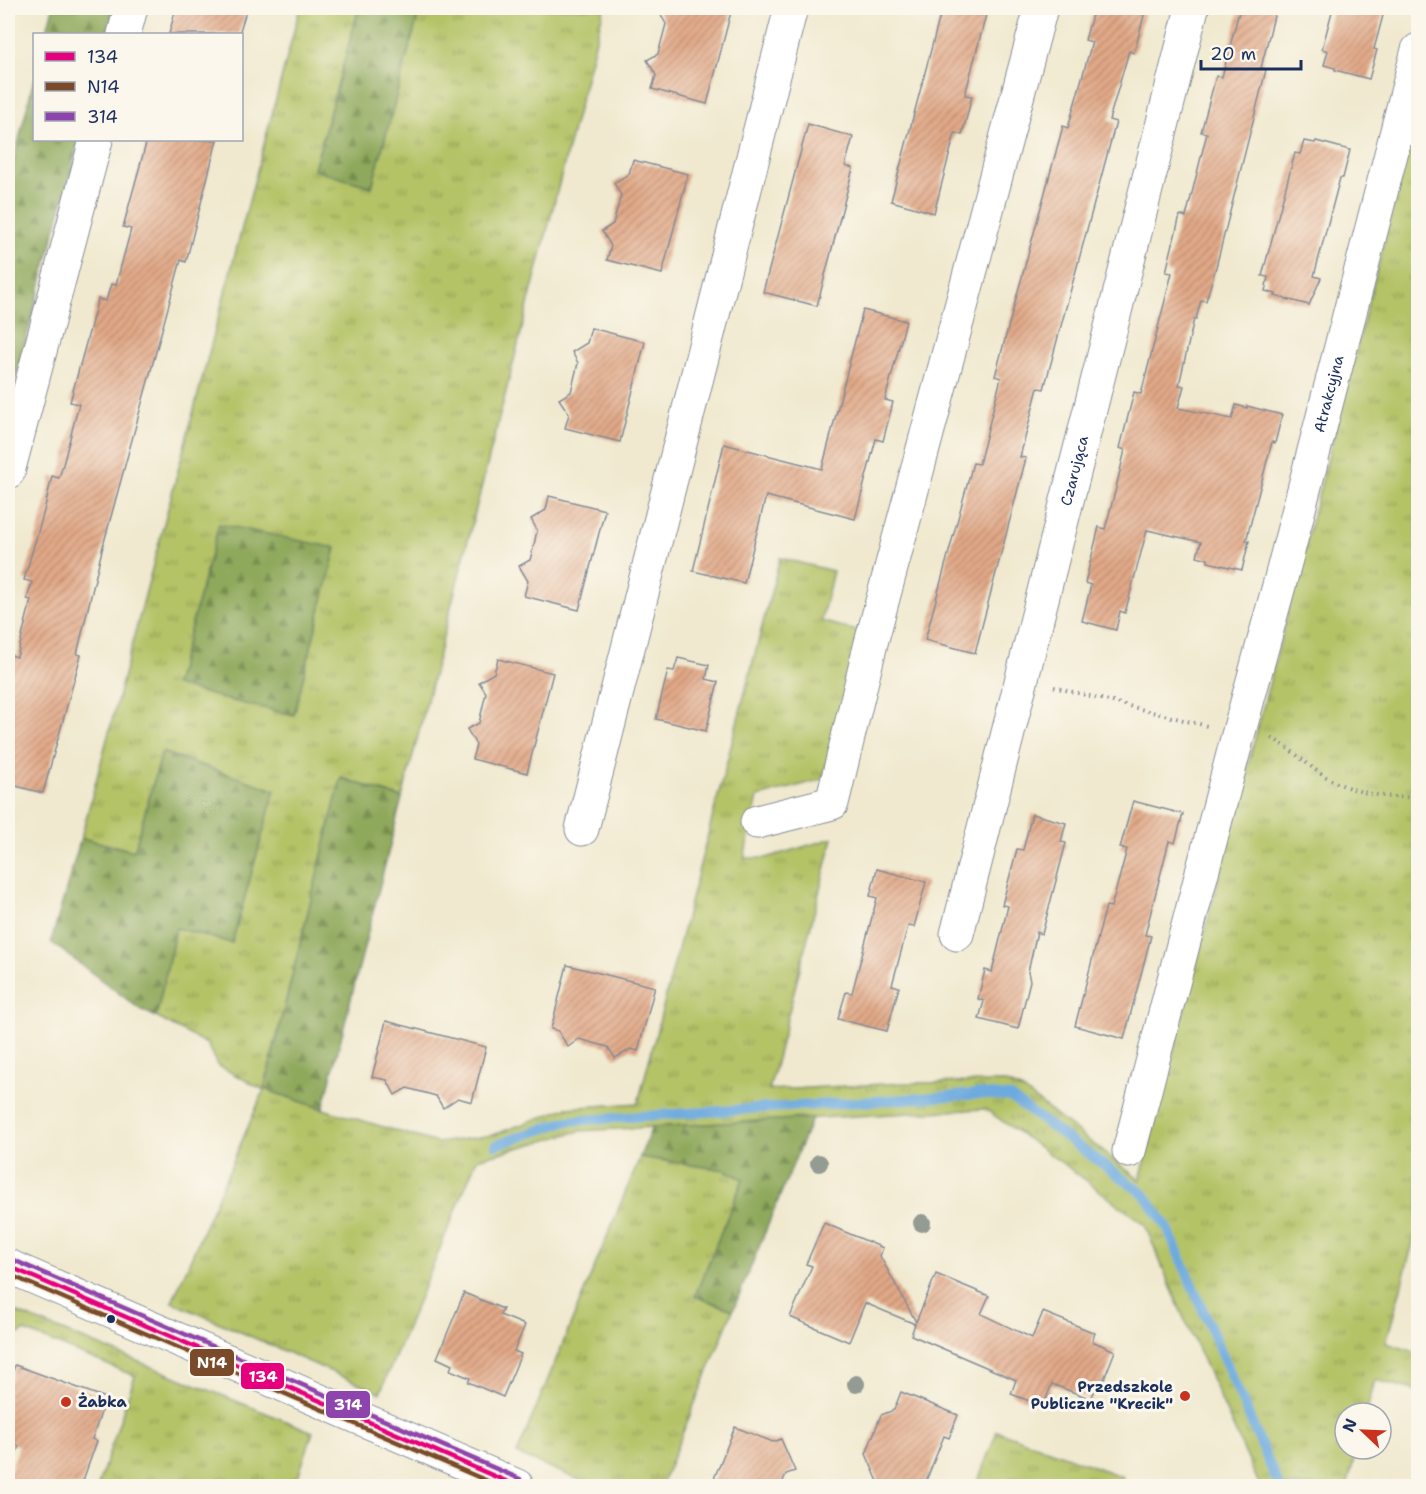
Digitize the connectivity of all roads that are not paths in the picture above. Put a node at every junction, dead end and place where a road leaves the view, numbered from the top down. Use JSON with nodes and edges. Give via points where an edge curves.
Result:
{"nodes":[{"id":1,"x":131,"y":8,"type":"edge"},
{"id":2,"x":791,"y":8,"type":"edge"},
{"id":3,"x":1041,"y":8,"type":"edge"},
{"id":4,"x":1192,"y":8,"type":"edge"},
{"id":5,"x":123,"y":33,"type":"edge"},
{"id":6,"x":1419,"y":50,"type":"edge"},
{"id":7,"x":96,"y":141,"type":"edge"},
{"id":8,"x":8,"y":472,"type":"edge"},
{"id":9,"x":757,"y":822,"type":"dead end"},
{"id":10,"x":582,"y":829,"type":"dead end"},
{"id":11,"x":957,"y":934,"type":"dead end"},
{"id":12,"x":1129,"y":1151,"type":"dead end"},
{"id":13,"x":8,"y":1266,"type":"edge"},
{"id":14,"x":517,"y":1486,"type":"edge"}],
"edges":[{"from":1,"to":5,"type":"street"},
{"from":2,"to":10,"type":"street"},
{"from":3,"to":9,"type":"street","via":[[832,803]]},
{"from":4,"to":11,"type":"street","name":"Czarująca"},
{"from":6,"to":12,"type":"street","name":"Atrakcyjna"},
{"from":7,"to":8,"type":"street"},
{"from":13,"to":14,"type":"street"}]}
